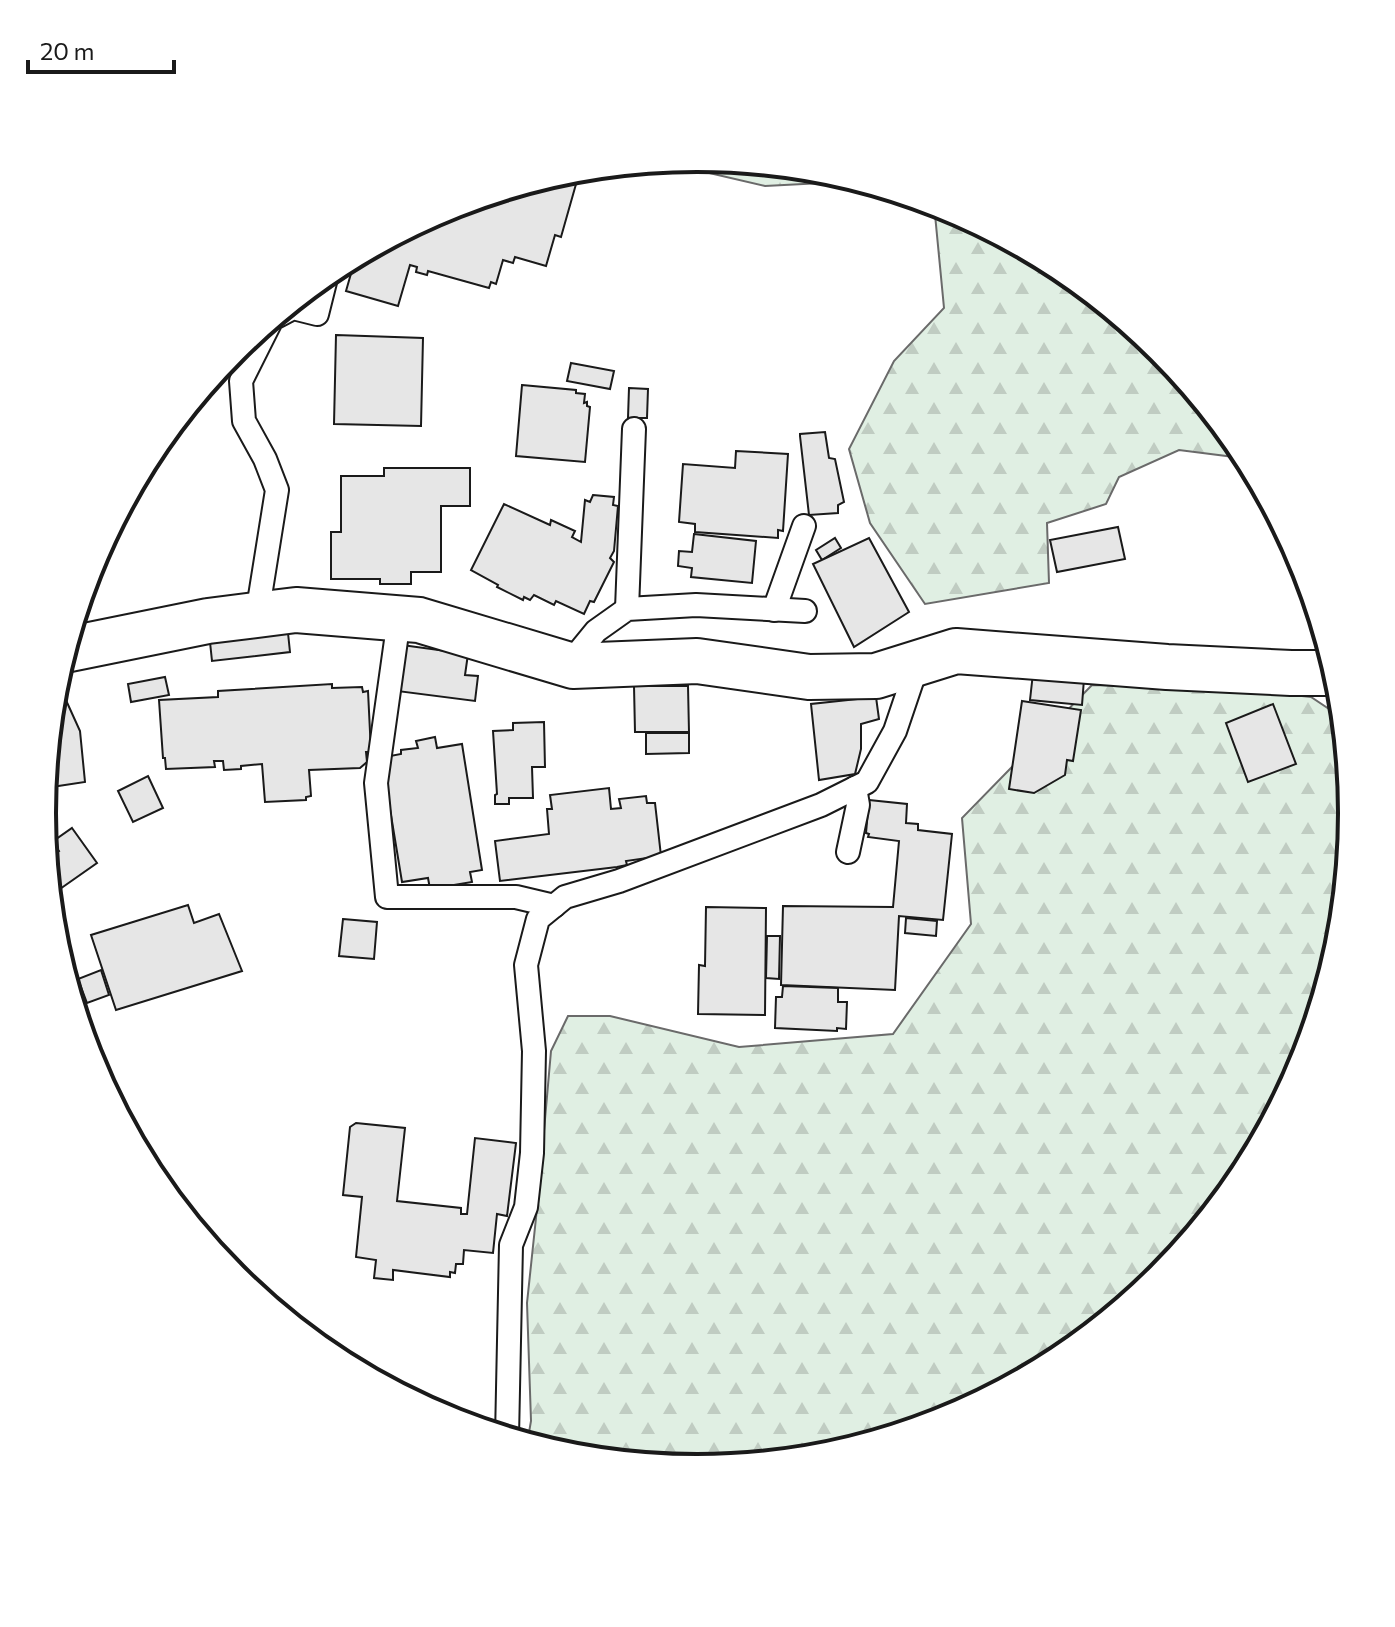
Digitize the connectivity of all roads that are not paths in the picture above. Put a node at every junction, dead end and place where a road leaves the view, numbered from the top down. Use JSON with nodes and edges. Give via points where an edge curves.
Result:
{"nodes":[{"id":1,"x":322,"y":294,"type":"edge"},
{"id":2,"x":301,"y":310,"type":"edge"},
{"id":3,"x":258,"y":347,"type":"edge"},
{"id":4,"x":634,"y":429,"type":"dead end"},
{"id":5,"x":804,"y":526,"type":"dead end"},
{"id":6,"x":627,"y":609,"type":"junction"},
{"id":7,"x":774,"y":610,"type":"junction"},
{"id":8,"x":805,"y":611,"type":"dead end"},
{"id":9,"x":257,"y":615,"type":"junction"},
{"id":10,"x":399,"y":619,"type":"junction"},
{"id":11,"x":78,"y":647,"type":"edge"},
{"id":12,"x":918,"y":663,"type":"junction"},
{"id":13,"x":568,"y":665,"type":"junction"},
{"id":14,"x":1324,"y":674,"type":"edge"},
{"id":15,"x":855,"y":788,"type":"junction"},
{"id":16,"x":848,"y":852,"type":"dead end"},
{"id":17,"x":554,"y":906,"type":"junction"},
{"id":18,"x":507,"y":1426,"type":"edge"}],
"edges":[{"from":1,"to":2,"type":"lane","via":[[317,314]]},
{"from":3,"to":9,"type":"lane","via":[[241,381],[244,421],[277,490]]},
{"from":4,"to":6,"type":"lane"},
{"from":5,"to":7,"type":"lane"},
{"from":6,"to":7,"type":"lane","via":[[696,605]]},
{"from":6,"to":13,"type":"lane","via":[[596,631]]},
{"from":7,"to":8,"type":"lane"},
{"from":9,"to":10,"type":"street","via":[[296,610]]},
{"from":9,"to":11,"type":"street"},
{"from":10,"to":13,"type":"street","via":[[419,620]]},
{"from":10,"to":17,"type":"lane","via":[[376,783],[387,897],[516,897]]},
{"from":12,"to":13,"type":"street","via":[[876,676],[809,677],[697,661]]},
{"from":12,"to":14,"type":"street","via":[[956,651]]},
{"from":12,"to":15,"type":"lane","via":[[895,731],[867,782]]},
{"from":15,"to":16,"type":"lane","via":[[858,805]]},
{"from":15,"to":17,"type":"lane","via":[[619,881],[565,897]]},
{"from":17,"to":18,"type":"lane","via":[[538,919],[526,965],[534,1051],[532,1153],[526,1207],[511,1245]]}]}
